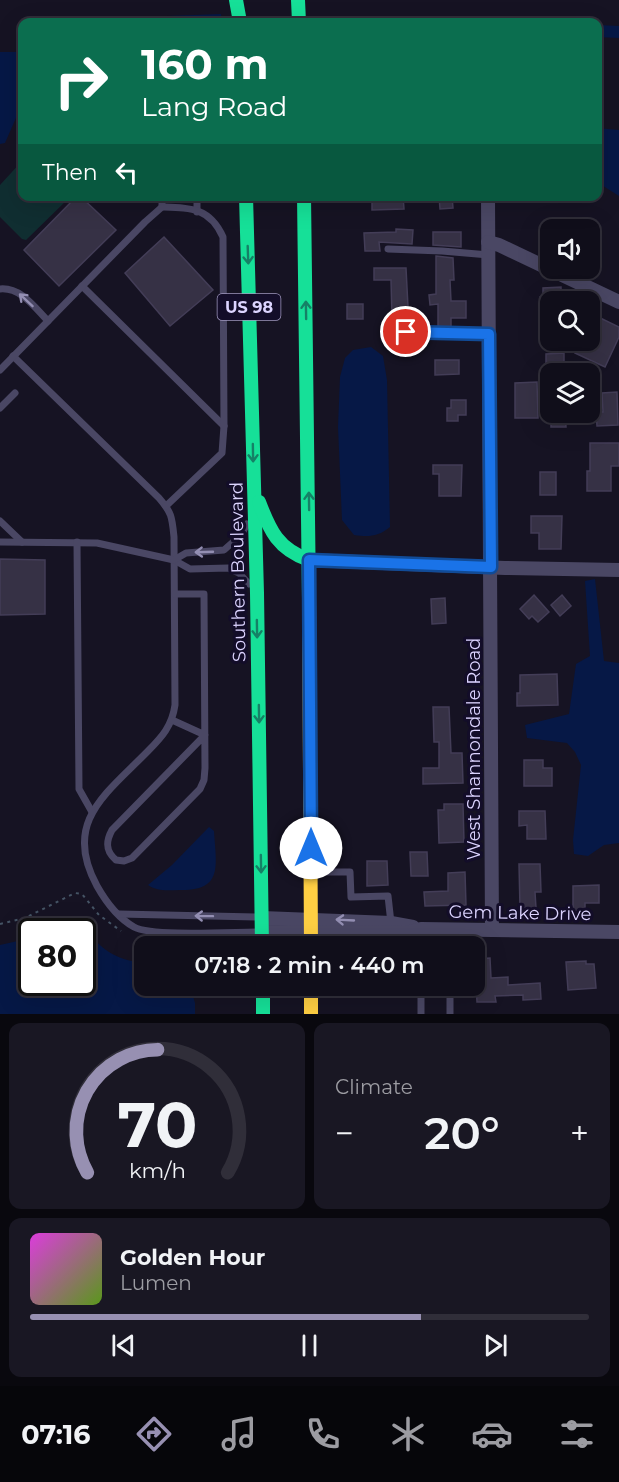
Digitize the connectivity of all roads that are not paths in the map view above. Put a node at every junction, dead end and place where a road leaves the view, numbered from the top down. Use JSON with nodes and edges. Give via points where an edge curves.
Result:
{"nodes":[{"id":1,"x":236,"y":0,"type":"edge"},
{"id":2,"x":243,"y":0,"type":"edge"},
{"id":3,"x":298,"y":0,"type":"edge"},
{"id":4,"x":240,"y":18,"type":"edge"},
{"id":5,"x":241,"y":18,"type":"edge"},
{"id":6,"x":299,"y":18,"type":"edge"},
{"id":7,"x":162,"y":201,"type":"edge"},
{"id":8,"x":197,"y":201,"type":"edge"},
{"id":9,"x":246,"y":201,"type":"edge"},
{"id":10,"x":304,"y":201,"type":"edge"},
{"id":11,"x":488,"y":201,"type":"edge"},
{"id":12,"x":162,"y":207,"type":"junction"},
{"id":13,"x":197,"y":212,"type":"junction"},
{"id":14,"x":388,"y":249,"type":"dead end"},
{"id":15,"x":488,"y":249,"type":"junction"},
{"id":16,"x":82,"y":286,"type":"junction"},
{"id":17,"x":0,"y":289,"type":"edge"},
{"id":18,"x":619,"y":302,"type":"edge"},
{"id":19,"x":48,"y":321,"type":"junction"},
{"id":20,"x":406,"y":332,"type":"dead end"},
{"id":21,"x":489,"y":334,"type":"junction"},
{"id":22,"x":13,"y":356,"type":"junction"},
{"id":23,"x":0,"y":370,"type":"edge"},
{"id":24,"x":15,"y":393,"type":"dead end"},
{"id":25,"x":0,"y":408,"type":"edge"},
{"id":26,"x":224,"y":426,"type":"junction"},
{"id":27,"x":254,"y":489,"type":"junction"},
{"id":28,"x":166,"y":506,"type":"junction"},
{"id":29,"x":255,"y":507,"type":"junction"},
{"id":30,"x":0,"y":521,"type":"edge"},
{"id":31,"x":0,"y":542,"type":"edge"},
{"id":32,"x":22,"y":542,"type":"junction"},
{"id":33,"x":77,"y":542,"type":"junction"},
{"id":34,"x":174,"y":560,"type":"junction"},
{"id":35,"x":309,"y":560,"type":"junction"},
{"id":36,"x":491,"y":567,"type":"junction"},
{"id":37,"x":619,"y":570,"type":"edge"},
{"id":38,"x":256,"y":593,"type":"junction"},
{"id":39,"x":175,"y":594,"type":"junction"},
{"id":40,"x":172,"y":720,"type":"junction"},
{"id":41,"x":205,"y":735,"type":"junction"},
{"id":42,"x":92,"y":812,"type":"junction"},
{"id":43,"x":311,"y":872,"type":"junction"},
{"id":44,"x":118,"y":914,"type":"junction"},
{"id":45,"x":262,"y":918,"type":"junction"},
{"id":46,"x":391,"y":923,"type":"junction"},
{"id":47,"x":421,"y":929,"type":"junction"},
{"id":48,"x":492,"y":930,"type":"junction"},
{"id":49,"x":619,"y":932,"type":"edge"},
{"id":50,"x":310,"y":933,"type":"edge"},
{"id":51,"x":215,"y":936,"type":"edge"},
{"id":52,"x":262,"y":936,"type":"edge"},
{"id":53,"x":286,"y":936,"type":"edge"},
{"id":54,"x":421,"y":936,"type":"edge"},
{"id":55,"x":263,"y":996,"type":"edge"},
{"id":56,"x":311,"y":996,"type":"edge"},
{"id":57,"x":421,"y":996,"type":"edge"},
{"id":58,"x":450,"y":996,"type":"edge"},
{"id":59,"x":263,"y":1014,"type":"edge"},
{"id":60,"x":311,"y":1014,"type":"edge"},
{"id":61,"x":421,"y":1014,"type":"edge"},
{"id":62,"x":450,"y":1014,"type":"edge"}],
"edges":[{"from":1,"to":4,"type":"highway"},
{"from":2,"to":5,"type":"highway"},
{"from":3,"to":6,"type":"highway"},
{"from":7,"to":12,"type":"lane"},
{"from":8,"to":13,"type":"lane"},
{"from":9,"to":27,"type":"highway","name":"Southern Boulevard","number":"US 98","one_way":true},
{"from":35,"to":10,"type":"highway","number":"US 98","one_way":true},
{"from":11,"to":15,"type":"street","name":"West Shannondale Road"},
{"from":12,"to":13,"type":"lane"},
{"from":12,"to":16,"type":"lane"},
{"from":13,"to":26,"type":"lane","via":[[216,223],[223,237]]},
{"from":14,"to":15,"type":"lane"},
{"from":15,"to":18,"type":"street","via":[[499,245]]},
{"from":15,"to":21,"type":"street","name":"West Shannondale Road"},
{"from":16,"to":19,"type":"lane"},
{"from":16,"to":26,"type":"lane"},
{"from":19,"to":17,"type":"lane","one_way":true,"via":[[16,291]]},
{"from":19,"to":22,"type":"lane"},
{"from":20,"to":21,"type":"lane"},
{"from":21,"to":36,"type":"street","name":"West Shannondale Road"},
{"from":22,"to":23,"type":"lane"},
{"from":22,"to":28,"type":"lane"},
{"from":24,"to":25,"type":"lane"},
{"from":26,"to":28,"type":"lane","via":[[222,453]]},
{"from":27,"to":29,"type":"highway","name":"Southern Boulevard","number":"US 98"},
{"from":27,"to":35,"type":"highway","via":[[269,528],[281,545],[294,556]]},
{"from":28,"to":34,"type":"lane","via":[[172,519]]},
{"from":29,"to":34,"type":"lane","one_way":true,"via":[[241,535],[229,547],[186,553]]},
{"from":29,"to":38,"type":"highway","name":"Southern Boulevard","number":"US 98"},
{"from":30,"to":32,"type":"lane"},
{"from":31,"to":32,"type":"lane"},
{"from":32,"to":33,"type":"lane"},
{"from":33,"to":34,"type":"lane"},
{"from":33,"to":42,"type":"lane","via":[[79,789]]},
{"from":34,"to":38,"type":"lane","via":[[190,569],[234,570]]},
{"from":34,"to":39,"type":"lane"},
{"from":35,"to":36,"type":"street"},
{"from":35,"to":43,"type":"highway","number":"US 98"},
{"from":36,"to":37,"type":"street"},
{"from":36,"to":48,"type":"street","name":"West Shannondale Road"},
{"from":38,"to":45,"type":"highway","name":"Southern Boulevard","number":"US 98","one_way":true},
{"from":39,"to":40,"type":"lane"},
{"from":39,"to":41,"type":"lane","via":[[204,594]]},
{"from":40,"to":41,"type":"lane"},
{"from":40,"to":42,"type":"lane","via":[[166,732]]},
{"from":41,"to":41,"type":"lane","via":[[112,830],[107,849],[116,860],[132,858],[200,789],[206,768]]},
{"from":42,"to":44,"type":"lane","via":[[85,832],[86,857],[91,876]]},
{"from":43,"to":46,"type":"lane","via":[[350,872],[351,897],[388,896]]},
{"from":43,"to":50,"type":"highway","number":"US 98"},
{"from":45,"to":44,"type":"lane","one_way":true},
{"from":44,"to":51,"type":"lane","via":[[134,927],[149,931]]},
{"from":45,"to":50,"type":"street","name":"Gem Lake Drive"},
{"from":45,"to":52,"type":"highway","name":"Southern Boulevard","number":"US 98"},
{"from":46,"to":47,"type":"street","name":"Gem Lake Drive"},
{"from":46,"to":50,"type":"street","name":"Gem Lake Drive","one_way":true},
{"from":47,"to":48,"type":"street","name":"Gem Lake Drive"},
{"from":47,"to":50,"type":"street","name":"Gem Lake Drive","via":[[406,933]]},
{"from":47,"to":54,"type":"lane"},
{"from":48,"to":49,"type":"street","name":"Gem Lake Drive"},
{"from":50,"to":53,"type":"street","name":"Gem Lake Drive"},
{"from":55,"to":59,"type":"highway"},
{"from":56,"to":60,"type":"highway"},
{"from":57,"to":61,"type":"lane"},
{"from":58,"to":62,"type":"lane"}]}
